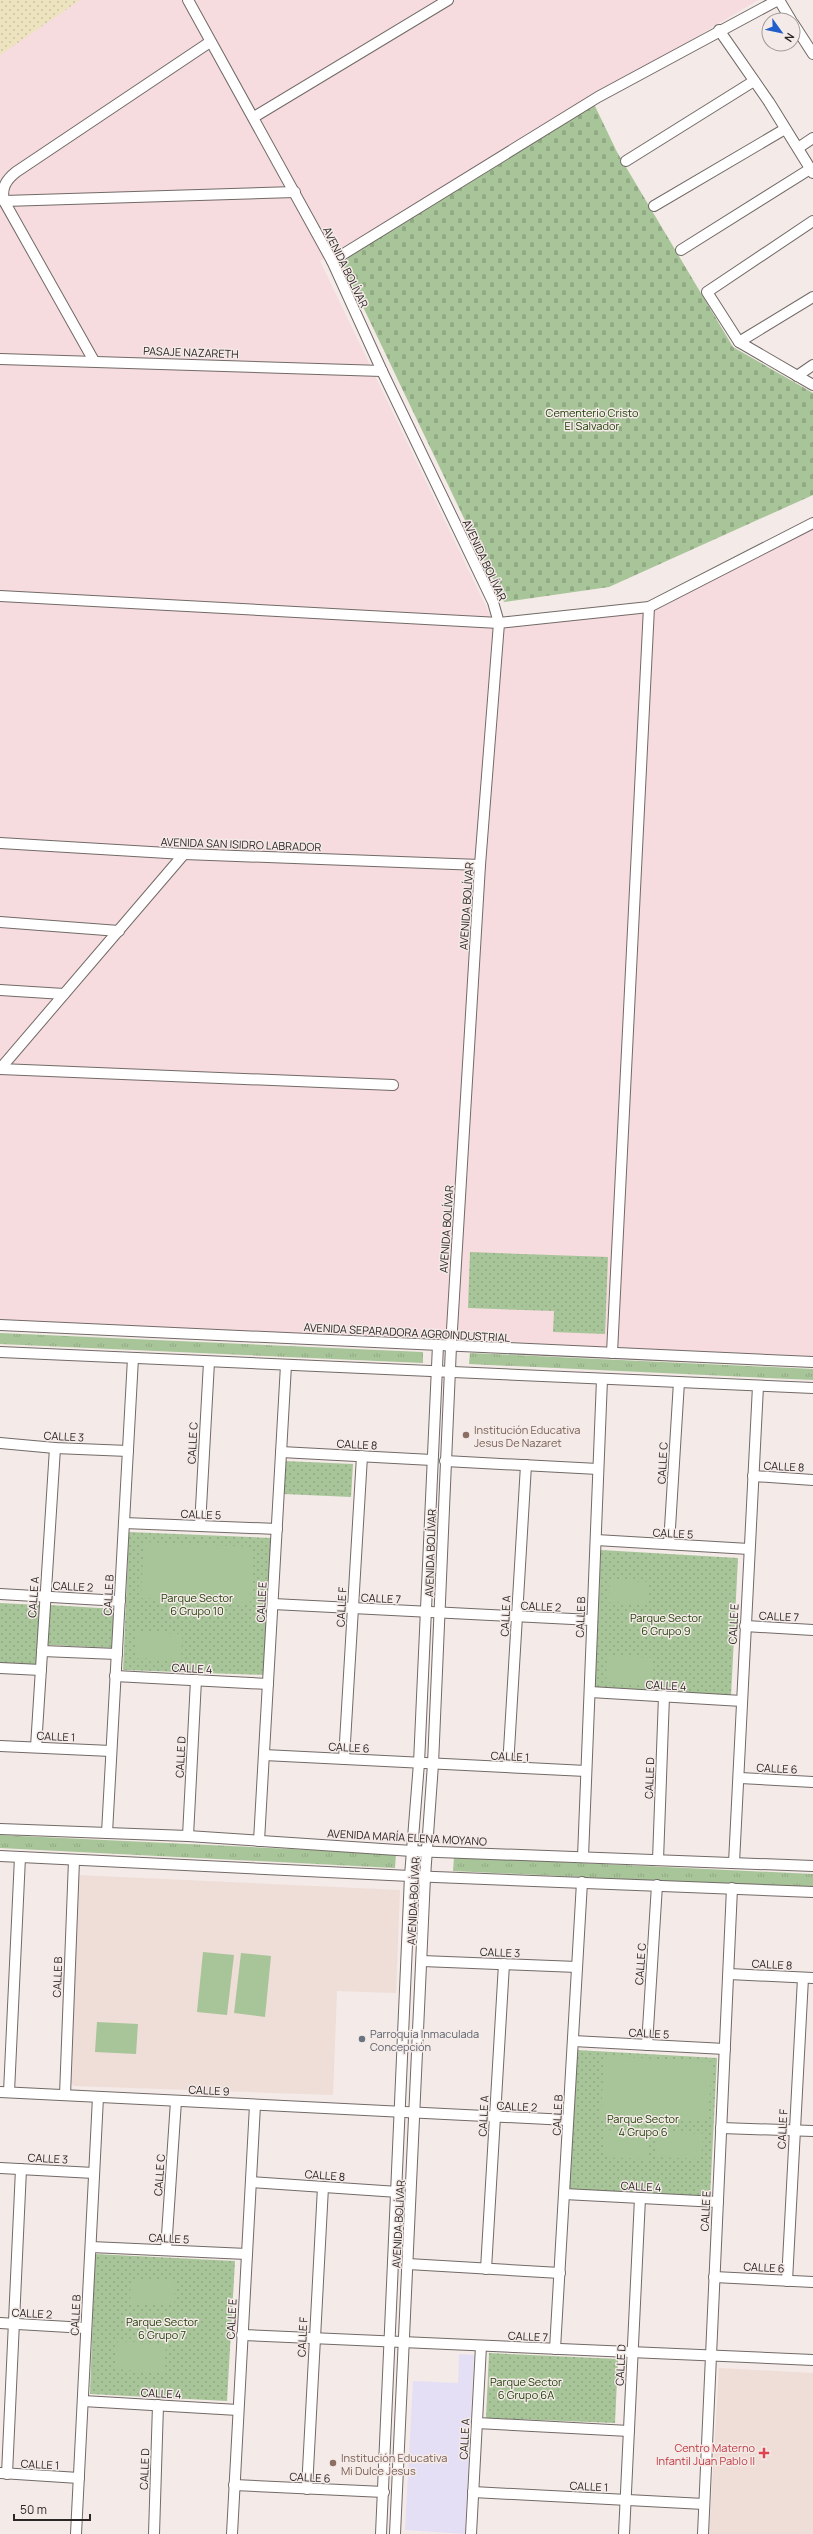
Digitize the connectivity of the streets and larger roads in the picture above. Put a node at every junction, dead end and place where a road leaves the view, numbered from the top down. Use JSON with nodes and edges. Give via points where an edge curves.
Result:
{"nodes":[{"id":1,"x":188,"y":0,"type":"edge"},
{"id":2,"x":448,"y":0,"type":"edge"},
{"id":3,"x":778,"y":0,"type":"edge"},
{"id":4,"x":786,"y":12,"type":"edge"},
{"id":5,"x":719,"y":30,"type":"junction"},
{"id":6,"x":801,"y":35,"type":"edge"},
{"id":7,"x":210,"y":42,"type":"junction"},
{"id":8,"x":813,"y":54,"type":"edge"},
{"id":9,"x":754,"y":81,"type":"junction"},
{"id":10,"x":254,"y":117,"type":"junction"},
{"id":11,"x":785,"y":128,"type":"junction"},
{"id":12,"x":813,"y":138,"type":"edge"},
{"id":13,"x":798,"y":148,"type":"junction"},
{"id":14,"x":626,"y":161,"type":"dead end"},
{"id":15,"x":812,"y":171,"type":"edge"},
{"id":16,"x":295,"y":192,"type":"junction"},
{"id":17,"x":4,"y":201,"type":"junction"},
{"id":18,"x":654,"y":206,"type":"dead end"},
{"id":19,"x":813,"y":221,"type":"edge"},
{"id":20,"x":681,"y":250,"type":"dead end"},
{"id":21,"x":332,"y":261,"type":"junction"},
{"id":22,"x":813,"y":296,"type":"edge"},
{"id":23,"x":739,"y":342,"type":"junction"},
{"id":24,"x":0,"y":358,"type":"edge"},
{"id":25,"x":94,"y":361,"type":"junction"},
{"id":26,"x":813,"y":365,"type":"edge"},
{"id":27,"x":382,"y":371,"type":"junction"},
{"id":28,"x":797,"y":376,"type":"junction"},
{"id":29,"x":813,"y":384,"type":"edge"},
{"id":30,"x":813,"y":523,"type":"edge"},
{"id":31,"x":0,"y":596,"type":"edge"},
{"id":32,"x":649,"y":607,"type":"junction"},
{"id":33,"x":498,"y":623,"type":"junction"},
{"id":34,"x":0,"y":843,"type":"edge"},
{"id":35,"x":184,"y":854,"type":"junction"},
{"id":36,"x":480,"y":866,"type":"junction"},
{"id":37,"x":0,"y":922,"type":"edge"},
{"id":38,"x":119,"y":931,"type":"junction"},
{"id":39,"x":0,"y":990,"type":"edge"},
{"id":40,"x":64,"y":994,"type":"junction"},
{"id":41,"x":393,"y":1085,"type":"dead end"},
{"id":42,"x":0,"y":1325,"type":"edge"},
{"id":43,"x":438,"y":1345,"type":"junction"},
{"id":44,"x":451,"y":1346,"type":"junction"},
{"id":45,"x":0,"y":1352,"type":"edge"},
{"id":46,"x":612,"y":1353,"type":"junction"},
{"id":47,"x":133,"y":1358,"type":"junction"},
{"id":48,"x":209,"y":1362,"type":"junction"},
{"id":49,"x":813,"y":1362,"type":"edge"},
{"id":50,"x":286,"y":1365,"type":"junction"},
{"id":51,"x":436,"y":1372,"type":"junction"},
{"id":52,"x":449,"y":1372,"type":"junction"},
{"id":53,"x":602,"y":1379,"type":"junction"},
{"id":54,"x":679,"y":1382,"type":"junction"},
{"id":55,"x":758,"y":1386,"type":"junction"},
{"id":56,"x":813,"y":1388,"type":"edge"},
{"id":57,"x":0,"y":1442,"type":"edge"},
{"id":58,"x":55,"y":1448,"type":"junction"},
{"id":59,"x":128,"y":1451,"type":"junction"},
{"id":60,"x":282,"y":1452,"type":"junction"},
{"id":61,"x":362,"y":1456,"type":"junction"},
{"id":62,"x":432,"y":1460,"type":"junction"},
{"id":63,"x":445,"y":1462,"type":"junction"},
{"id":64,"x":526,"y":1465,"type":"junction"},
{"id":65,"x":598,"y":1469,"type":"junction"},
{"id":66,"x":753,"y":1476,"type":"junction"},
{"id":67,"x":813,"y":1480,"type":"edge"},
{"id":68,"x":124,"y":1524,"type":"junction"},
{"id":69,"x":200,"y":1526,"type":"junction"},
{"id":70,"x":277,"y":1529,"type":"junction"},
{"id":71,"x":596,"y":1540,"type":"junction"},
{"id":72,"x":669,"y":1544,"type":"junction"},
{"id":73,"x":749,"y":1549,"type":"junction"},
{"id":74,"x":0,"y":1594,"type":"edge"},
{"id":75,"x":45,"y":1596,"type":"junction"},
{"id":76,"x":120,"y":1601,"type":"junction"},
{"id":77,"x":273,"y":1604,"type":"junction"},
{"id":78,"x":353,"y":1608,"type":"junction"},
{"id":79,"x":426,"y":1613,"type":"junction"},
{"id":80,"x":440,"y":1613,"type":"junction"},
{"id":81,"x":517,"y":1617,"type":"junction"},
{"id":82,"x":592,"y":1620,"type":"junction"},
{"id":83,"x":745,"y":1626,"type":"junction"},
{"id":84,"x":813,"y":1630,"type":"edge"},
{"id":85,"x":42,"y":1651,"type":"junction"},
{"id":86,"x":117,"y":1654,"type":"junction"},
{"id":87,"x":0,"y":1668,"type":"edge"},
{"id":88,"x":41,"y":1670,"type":"junction"},
{"id":89,"x":116,"y":1676,"type":"junction"},
{"id":90,"x":196,"y":1680,"type":"junction"},
{"id":91,"x":268,"y":1684,"type":"junction"},
{"id":92,"x":590,"y":1692,"type":"junction"},
{"id":93,"x":664,"y":1696,"type":"junction"},
{"id":94,"x":742,"y":1701,"type":"junction"},
{"id":95,"x":0,"y":1746,"type":"edge"},
{"id":96,"x":36,"y":1747,"type":"junction"},
{"id":97,"x":112,"y":1751,"type":"junction"},
{"id":98,"x":264,"y":1755,"type":"junction"},
{"id":99,"x":344,"y":1759,"type":"junction"},
{"id":100,"x":419,"y":1763,"type":"junction"},
{"id":101,"x":433,"y":1764,"type":"junction"},
{"id":102,"x":508,"y":1768,"type":"junction"},
{"id":103,"x":586,"y":1771,"type":"junction"},
{"id":104,"x":740,"y":1778,"type":"junction"},
{"id":105,"x":813,"y":1782,"type":"edge"},
{"id":106,"x":0,"y":1829,"type":"edge"},
{"id":107,"x":107,"y":1833,"type":"junction"},
{"id":108,"x":188,"y":1836,"type":"junction"},
{"id":109,"x":259,"y":1841,"type":"junction"},
{"id":110,"x":412,"y":1851,"type":"junction"},
{"id":111,"x":427,"y":1851,"type":"junction"},
{"id":112,"x":0,"y":1856,"type":"edge"},
{"id":113,"x":20,"y":1857,"type":"junction"},
{"id":114,"x":583,"y":1857,"type":"junction"},
{"id":115,"x":74,"y":1860,"type":"junction"},
{"id":116,"x":658,"y":1860,"type":"junction"},
{"id":117,"x":734,"y":1862,"type":"junction"},
{"id":118,"x":813,"y":1866,"type":"edge"},
{"id":119,"x":410,"y":1876,"type":"junction"},
{"id":120,"x":425,"y":1876,"type":"junction"},
{"id":121,"x":582,"y":1882,"type":"junction"},
{"id":122,"x":657,"y":1885,"type":"junction"},
{"id":123,"x":732,"y":1888,"type":"junction"},
{"id":124,"x":813,"y":1892,"type":"edge"},
{"id":125,"x":422,"y":1960,"type":"junction"},
{"id":126,"x":504,"y":1964,"type":"junction"},
{"id":127,"x":577,"y":1967,"type":"junction"},
{"id":128,"x":729,"y":1974,"type":"junction"},
{"id":129,"x":808,"y":1978,"type":"edge"},
{"id":130,"x":573,"y":2041,"type":"junction"},
{"id":131,"x":647,"y":2045,"type":"junction"},
{"id":132,"x":724,"y":2049,"type":"junction"},
{"id":133,"x":5,"y":2092,"type":"edge"},
{"id":134,"x":64,"y":2095,"type":"junction"},
{"id":135,"x":98,"y":2097,"type":"junction"},
{"id":136,"x":176,"y":2101,"type":"junction"},
{"id":137,"x":255,"y":2105,"type":"junction"},
{"id":138,"x":402,"y":2112,"type":"junction"},
{"id":139,"x":416,"y":2113,"type":"junction"},
{"id":140,"x":495,"y":2116,"type":"junction"},
{"id":141,"x":568,"y":2120,"type":"junction"},
{"id":142,"x":721,"y":2128,"type":"junction"},
{"id":143,"x":794,"y":2131,"type":"junction"},
{"id":144,"x":813,"y":2131,"type":"edge"},
{"id":145,"x":0,"y":2168,"type":"edge"},
{"id":146,"x":21,"y":2169,"type":"junction"},
{"id":147,"x":94,"y":2173,"type":"junction"},
{"id":148,"x":251,"y":2182,"type":"junction"},
{"id":149,"x":323,"y":2187,"type":"junction"},
{"id":150,"x":398,"y":2192,"type":"junction"},
{"id":151,"x":564,"y":2194,"type":"junction"},
{"id":152,"x":640,"y":2198,"type":"junction"},
{"id":153,"x":718,"y":2202,"type":"junction"},
{"id":154,"x":90,"y":2247,"type":"junction"},
{"id":155,"x":166,"y":2250,"type":"junction"},
{"id":156,"x":247,"y":2254,"type":"junction"},
{"id":157,"x":408,"y":2264,"type":"junction"},
{"id":158,"x":486,"y":2269,"type":"junction"},
{"id":159,"x":560,"y":2273,"type":"junction"},
{"id":160,"x":714,"y":2277,"type":"junction"},
{"id":161,"x":787,"y":2281,"type":"junction"},
{"id":162,"x":813,"y":2282,"type":"edge"},
{"id":163,"x":0,"y":2323,"type":"edge"},
{"id":164,"x":14,"y":2324,"type":"junction"},
{"id":165,"x":86,"y":2328,"type":"junction"},
{"id":166,"x":242,"y":2335,"type":"junction"},
{"id":167,"x":314,"y":2338,"type":"junction"},
{"id":168,"x":390,"y":2342,"type":"junction"},
{"id":169,"x":405,"y":2342,"type":"junction"},
{"id":170,"x":481,"y":2346,"type":"junction"},
{"id":171,"x":555,"y":2349,"type":"junction"},
{"id":172,"x":633,"y":2352,"type":"junction"},
{"id":173,"x":711,"y":2356,"type":"junction"},
{"id":174,"x":813,"y":2360,"type":"edge"},
{"id":175,"x":83,"y":2401,"type":"junction"},
{"id":176,"x":158,"y":2405,"type":"junction"},
{"id":177,"x":238,"y":2410,"type":"junction"},
{"id":178,"x":477,"y":2422,"type":"junction"},
{"id":179,"x":629,"y":2431,"type":"junction"},
{"id":180,"x":3,"y":2474,"type":"edge"},
{"id":181,"x":79,"y":2478,"type":"junction"},
{"id":182,"x":234,"y":2485,"type":"junction"},
{"id":183,"x":307,"y":2489,"type":"junction"},
{"id":184,"x":384,"y":2492,"type":"junction"},
{"id":185,"x":473,"y":2492,"type":"junction"},
{"id":186,"x":626,"y":2500,"type":"junction"},
{"id":187,"x":704,"y":2504,"type":"junction"},
{"id":188,"x":76,"y":2534,"type":"edge"},
{"id":189,"x":154,"y":2534,"type":"edge"},
{"id":190,"x":232,"y":2534,"type":"edge"},
{"id":191,"x":382,"y":2534,"type":"edge"},
{"id":192,"x":395,"y":2534,"type":"edge"},
{"id":193,"x":471,"y":2534,"type":"edge"},
{"id":194,"x":624,"y":2534,"type":"edge"},
{"id":195,"x":703,"y":2534,"type":"edge"}],
"edges":[{"from":1,"to":7,"type":"street","name":"AVENIDA BOLÍVAR"},
{"from":2,"to":10,"type":"street"},
{"from":3,"to":4,"type":"street"},
{"from":3,"to":5,"type":"street"},
{"from":5,"to":9,"type":"street"},
{"from":5,"to":21,"type":"street","via":[[598,97]]},
{"from":6,"to":8,"type":"street"},
{"from":7,"to":10,"type":"street","name":"AVENIDA BOLÍVAR"},
{"from":7,"to":17,"type":"street","via":[[16,172],[9,178],[2,191]]},
{"from":9,"to":11,"type":"street"},
{"from":9,"to":14,"type":"street"},
{"from":10,"to":16,"type":"street","name":"AVENIDA BOLÍVAR"},
{"from":11,"to":13,"type":"street"},
{"from":11,"to":18,"type":"street"},
{"from":12,"to":13,"type":"street"},
{"from":13,"to":15,"type":"street"},
{"from":15,"to":20,"type":"street"},
{"from":16,"to":17,"type":"street"},
{"from":16,"to":21,"type":"street","name":"AVENIDA BOLÍVAR"},
{"from":17,"to":25,"type":"street"},
{"from":19,"to":23,"type":"street","via":[[707,292]]},
{"from":21,"to":27,"type":"street","name":"AVENIDA BOLÍVAR"},
{"from":22,"to":23,"type":"street"},
{"from":23,"to":28,"type":"street"},
{"from":24,"to":25,"type":"street","name":"PASAJE NAZARETH"},
{"from":25,"to":27,"type":"street","name":"PASAJE NAZARETH"},
{"from":26,"to":28,"type":"street"},
{"from":27,"to":33,"type":"street","name":"AVENIDA BOLÍVAR","via":[[493,602]]},
{"from":28,"to":29,"type":"street"},
{"from":30,"to":32,"type":"street"},
{"from":31,"to":33,"type":"street"},
{"from":32,"to":33,"type":"street"},
{"from":32,"to":46,"type":"street"},
{"from":33,"to":36,"type":"street","name":"AVENIDA BOLÍVAR"},
{"from":34,"to":35,"type":"street","name":"AVENIDA SAN ISIDRO LABRADOR"},
{"from":35,"to":36,"type":"street","name":"AVENIDA SAN ISIDRO LABRADOR"},
{"from":35,"to":38,"type":"street"},
{"from":36,"to":44,"type":"street","name":"AVENIDA BOLÍVAR"},
{"from":37,"to":38,"type":"street"},
{"from":38,"to":40,"type":"street"},
{"from":39,"to":40,"type":"street"},
{"from":40,"to":41,"type":"street","via":[[0,1069]]},
{"from":42,"to":43,"type":"street","name":"AVENIDA SEPARADORA AGROINDUSTRIAL"},
{"from":43,"to":44,"type":"street","name":"AVENIDA SEPARADORA AGROINDUSTRIAL"},
{"from":43,"to":51,"type":"street","name":"AVENIDA BOLÍVAR"},
{"from":44,"to":46,"type":"street","name":"AVENIDA SEPARADORA AGROINDUSTRIAL"},
{"from":44,"to":52,"type":"street","name":"AVENIDA BOLÍVAR"},
{"from":45,"to":47,"type":"street"},
{"from":46,"to":49,"type":"street","name":"AVENIDA SEPARADORA AGROINDUSTRIAL"},
{"from":47,"to":48,"type":"street"},
{"from":47,"to":59,"type":"street","name":"CALLE B"},
{"from":48,"to":50,"type":"street"},
{"from":48,"to":69,"type":"street","name":"CALLE C"},
{"from":50,"to":51,"type":"street"},
{"from":50,"to":60,"type":"street","name":"CALLE E"},
{"from":51,"to":52,"type":"street"},
{"from":51,"to":62,"type":"street","name":"AVENIDA BOLÍVAR"},
{"from":52,"to":53,"type":"street"},
{"from":52,"to":63,"type":"street","name":"AVENIDA BOLÍVAR"},
{"from":53,"to":54,"type":"street"},
{"from":53,"to":65,"type":"street","name":"CALLE B"},
{"from":54,"to":55,"type":"street"},
{"from":54,"to":72,"type":"street","name":"CALLE C"},
{"from":55,"to":56,"type":"street"},
{"from":55,"to":66,"type":"street","name":"CALLE E"},
{"from":57,"to":58,"type":"street","name":"CALLE 3"},
{"from":58,"to":59,"type":"street","name":"CALLE 3"},
{"from":58,"to":75,"type":"street","name":"CALLE A"},
{"from":59,"to":68,"type":"street","name":"CALLE B"},
{"from":60,"to":61,"type":"street","name":"CALLE 8"},
{"from":60,"to":70,"type":"street","name":"CALLE E"},
{"from":61,"to":62,"type":"street","name":"CALLE 8"},
{"from":61,"to":78,"type":"street","name":"CALLE F"},
{"from":62,"to":79,"type":"street","name":"AVENIDA BOLÍVAR"},
{"from":63,"to":64,"type":"street"},
{"from":63,"to":80,"type":"street","name":"AVENIDA BOLÍVAR"},
{"from":64,"to":65,"type":"street"},
{"from":64,"to":81,"type":"street","name":"CALLE A"},
{"from":65,"to":71,"type":"street","name":"CALLE B"},
{"from":66,"to":67,"type":"street","name":"CALLE 8"},
{"from":66,"to":73,"type":"street","name":"CALLE E"},
{"from":68,"to":69,"type":"street","name":"CALLE 5"},
{"from":68,"to":76,"type":"street","name":"CALLE B"},
{"from":69,"to":70,"type":"street","name":"CALLE 5"},
{"from":70,"to":77,"type":"street","name":"CALLE E"},
{"from":71,"to":72,"type":"street","name":"CALLE 5"},
{"from":71,"to":82,"type":"street","name":"CALLE B"},
{"from":72,"to":73,"type":"street","name":"CALLE 5"},
{"from":73,"to":83,"type":"street","name":"CALLE E"},
{"from":74,"to":75,"type":"street","name":"CALLE 2"},
{"from":75,"to":76,"type":"street","name":"CALLE 2"},
{"from":75,"to":85,"type":"street","name":"CALLE A"},
{"from":76,"to":86,"type":"street","name":"CALLE B"},
{"from":77,"to":78,"type":"street","name":"CALLE 7"},
{"from":77,"to":91,"type":"street","name":"CALLE E"},
{"from":78,"to":79,"type":"street","name":"CALLE 7"},
{"from":78,"to":99,"type":"street","name":"CALLE F"},
{"from":79,"to":80,"type":"street","name":"CALLE 7"},
{"from":79,"to":100,"type":"street","name":"AVENIDA BOLÍVAR"},
{"from":80,"to":81,"type":"street","name":"CALLE 2"},
{"from":80,"to":101,"type":"street","name":"AVENIDA BOLÍVAR"},
{"from":81,"to":82,"type":"street","name":"CALLE 2"},
{"from":81,"to":102,"type":"street","name":"CALLE A"},
{"from":82,"to":92,"type":"street","name":"CALLE B"},
{"from":83,"to":84,"type":"street","name":"CALLE 7"},
{"from":83,"to":94,"type":"street","name":"CALLE E"},
{"from":85,"to":86,"type":"street"},
{"from":85,"to":88,"type":"street","name":"CALLE A"},
{"from":86,"to":89,"type":"street","name":"CALLE B"},
{"from":87,"to":88,"type":"street"},
{"from":88,"to":96,"type":"street","name":"CALLE A"},
{"from":89,"to":90,"type":"street","name":"CALLE 4"},
{"from":89,"to":97,"type":"street","name":"CALLE B"},
{"from":90,"to":91,"type":"street","name":"CALLE 4"},
{"from":90,"to":108,"type":"street","name":"CALLE D"},
{"from":91,"to":98,"type":"street","name":"CALLE E"},
{"from":92,"to":93,"type":"street","name":"CALLE 4"},
{"from":92,"to":103,"type":"street","name":"CALLE B"},
{"from":93,"to":94,"type":"street","name":"CALLE 4"},
{"from":93,"to":116,"type":"street","name":"CALLE D"},
{"from":94,"to":104,"type":"street","name":"CALLE E"},
{"from":95,"to":96,"type":"street","name":"CALLE 1"},
{"from":96,"to":97,"type":"street","name":"CALLE 1"},
{"from":97,"to":107,"type":"street","name":"CALLE B"},
{"from":98,"to":99,"type":"street","name":"CALLE 6"},
{"from":98,"to":109,"type":"street","name":"CALLE E"},
{"from":99,"to":100,"type":"street","name":"CALLE 6"},
{"from":100,"to":101,"type":"street","name":"CALLE 6"},
{"from":100,"to":110,"type":"street","name":"AVENIDA BOLÍVAR"},
{"from":101,"to":102,"type":"street","name":"CALLE 1"},
{"from":101,"to":111,"type":"street","name":"AVENIDA BOLÍVAR"},
{"from":102,"to":103,"type":"street","name":"CALLE 1"},
{"from":103,"to":114,"type":"street","name":"CALLE B"},
{"from":104,"to":105,"type":"street","name":"CALLE 6"},
{"from":104,"to":117,"type":"street","name":"CALLE E"},
{"from":106,"to":107,"type":"street","name":"AVENIDA MARÍA ELENA MOYANO"},
{"from":107,"to":108,"type":"street","name":"AVENIDA MARÍA ELENA MOYANO"},
{"from":108,"to":109,"type":"street","name":"AVENIDA MARÍA ELENA MOYANO"},
{"from":109,"to":110,"type":"street","name":"AVENIDA MARÍA ELENA MOYANO"},
{"from":110,"to":111,"type":"street","name":"AVENIDA MARÍA ELENA MOYANO"},
{"from":110,"to":119,"type":"street","name":"AVENIDA BOLÍVAR"},
{"from":111,"to":114,"type":"street","name":"AVENIDA MARÍA ELENA MOYANO"},
{"from":111,"to":120,"type":"street","name":"AVENIDA BOLÍVAR"},
{"from":112,"to":113,"type":"street"},
{"from":113,"to":115,"type":"street"},
{"from":113,"to":133,"type":"street"},
{"from":114,"to":116,"type":"street","name":"AVENIDA MARÍA ELENA MOYANO"},
{"from":115,"to":119,"type":"street"},
{"from":115,"to":134,"type":"street","name":"CALLE B"},
{"from":116,"to":117,"type":"street","name":"AVENIDA MARÍA ELENA MOYANO"},
{"from":117,"to":118,"type":"street","name":"AVENIDA MARÍA ELENA MOYANO"},
{"from":119,"to":120,"type":"street"},
{"from":119,"to":138,"type":"street","name":"AVENIDA BOLÍVAR"},
{"from":120,"to":121,"type":"street"},
{"from":120,"to":125,"type":"street","name":"AVENIDA BOLÍVAR"},
{"from":121,"to":122,"type":"street"},
{"from":121,"to":127,"type":"street","name":"CALLE B"},
{"from":122,"to":123,"type":"street"},
{"from":122,"to":131,"type":"street","name":"CALLE C"},
{"from":123,"to":124,"type":"street"},
{"from":123,"to":128,"type":"street","name":"CALLE E"},
{"from":125,"to":126,"type":"street","name":"CALLE 3"},
{"from":125,"to":139,"type":"street","name":"AVENIDA BOLÍVAR"},
{"from":126,"to":127,"type":"street","name":"CALLE 3"},
{"from":126,"to":140,"type":"street","name":"CALLE A"},
{"from":127,"to":130,"type":"street","name":"CALLE B"},
{"from":128,"to":129,"type":"street","name":"CALLE 8"},
{"from":128,"to":132,"type":"street","name":"CALLE E"},
{"from":129,"to":143,"type":"street","name":"CALLE F"},
{"from":130,"to":131,"type":"street","name":"CALLE 5"},
{"from":130,"to":141,"type":"street","name":"CALLE B"},
{"from":131,"to":132,"type":"street","name":"CALLE 5"},
{"from":132,"to":142,"type":"street","name":"CALLE E"},
{"from":133,"to":134,"type":"street","name":"CALLE 9"},
{"from":134,"to":135,"type":"street","name":"CALLE 9"},
{"from":135,"to":136,"type":"street","name":"CALLE 9"},
{"from":135,"to":147,"type":"street","name":"CALLE B"},
{"from":136,"to":137,"type":"street","name":"CALLE 9"},
{"from":136,"to":155,"type":"street","name":"CALLE C"},
{"from":137,"to":138,"type":"street","name":"CALLE 9"},
{"from":137,"to":148,"type":"street","name":"CALLE E"},
{"from":138,"to":139,"type":"street","name":"CALLE 9"},
{"from":138,"to":150,"type":"street","name":"AVENIDA BOLÍVAR"},
{"from":139,"to":140,"type":"street","name":"CALLE 2"},
{"from":139,"to":157,"type":"street","name":"AVENIDA BOLÍVAR"},
{"from":140,"to":141,"type":"street","name":"CALLE 2"},
{"from":140,"to":158,"type":"street","name":"CALLE A"},
{"from":141,"to":151,"type":"street","name":"CALLE B"},
{"from":142,"to":143,"type":"street"},
{"from":142,"to":153,"type":"street","name":"CALLE E"},
{"from":143,"to":144,"type":"street"},
{"from":143,"to":161,"type":"street","name":"CALLE F"},
{"from":145,"to":146,"type":"street","name":"CALLE 3"},
{"from":146,"to":147,"type":"street","name":"CALLE 3"},
{"from":146,"to":164,"type":"street"},
{"from":147,"to":154,"type":"street","name":"CALLE B"},
{"from":148,"to":149,"type":"street","name":"CALLE 8"},
{"from":148,"to":156,"type":"street","name":"CALLE E"},
{"from":149,"to":150,"type":"street","name":"CALLE 8"},
{"from":149,"to":167,"type":"street","name":"CALLE F"},
{"from":150,"to":168,"type":"street","name":"AVENIDA BOLÍVAR"},
{"from":151,"to":152,"type":"street","name":"CALLE 4"},
{"from":151,"to":159,"type":"street","name":"CALLE B"},
{"from":152,"to":153,"type":"street","name":"CALLE 4"},
{"from":152,"to":172,"type":"street","name":"CALLE D"},
{"from":153,"to":160,"type":"street","name":"CALLE E"},
{"from":154,"to":155,"type":"street","name":"CALLE 5"},
{"from":154,"to":165,"type":"street","name":"CALLE B"},
{"from":155,"to":156,"type":"street","name":"CALLE 5"},
{"from":156,"to":166,"type":"street","name":"CALLE E"},
{"from":157,"to":158,"type":"street"},
{"from":157,"to":169,"type":"street","name":"AVENIDA BOLÍVAR"},
{"from":158,"to":159,"type":"street"},
{"from":159,"to":171,"type":"street","name":"CALLE B"},
{"from":160,"to":161,"type":"street","name":"CALLE 6"},
{"from":160,"to":173,"type":"street","name":"CALLE E"},
{"from":161,"to":162,"type":"street","name":"CALLE 6"},
{"from":163,"to":164,"type":"street","name":"CALLE 2"},
{"from":164,"to":165,"type":"street","name":"CALLE 2"},
{"from":164,"to":180,"type":"street"},
{"from":165,"to":175,"type":"street","name":"CALLE B"},
{"from":166,"to":167,"type":"street","name":"CALLE 7"},
{"from":166,"to":177,"type":"street","name":"CALLE E"},
{"from":167,"to":168,"type":"street","name":"CALLE 7"},
{"from":167,"to":183,"type":"street","name":"CALLE F"},
{"from":168,"to":169,"type":"street","name":"CALLE 7"},
{"from":168,"to":184,"type":"street","name":"AVENIDA BOLÍVAR"},
{"from":169,"to":170,"type":"street","name":"CALLE 7"},
{"from":169,"to":192,"type":"street","name":"AVENIDA BOLÍVAR"},
{"from":170,"to":171,"type":"street","name":"CALLE 7"},
{"from":170,"to":178,"type":"street","name":"CALLE A"},
{"from":171,"to":172,"type":"street","name":"CALLE 7"},
{"from":172,"to":173,"type":"street","name":"CALLE 7"},
{"from":172,"to":179,"type":"street","name":"CALLE D"},
{"from":173,"to":174,"type":"street","name":"CALLE 7"},
{"from":173,"to":187,"type":"street","name":"CALLE E"},
{"from":175,"to":176,"type":"street","name":"CALLE 4"},
{"from":175,"to":181,"type":"street","name":"CALLE B"},
{"from":176,"to":177,"type":"street","name":"CALLE 4"},
{"from":176,"to":189,"type":"street","name":"CALLE D"},
{"from":177,"to":182,"type":"street","name":"CALLE E"},
{"from":178,"to":179,"type":"street"},
{"from":178,"to":185,"type":"street","name":"CALLE A"},
{"from":179,"to":186,"type":"street","name":"CALLE D"},
{"from":180,"to":181,"type":"street","name":"CALLE 1"},
{"from":181,"to":188,"type":"street","name":"CALLE B"},
{"from":182,"to":183,"type":"street","name":"CALLE 6"},
{"from":182,"to":190,"type":"street","name":"CALLE E"},
{"from":183,"to":184,"type":"street","name":"CALLE 6"},
{"from":184,"to":191,"type":"street","name":"AVENIDA BOLÍVAR"},
{"from":185,"to":186,"type":"street","name":"CALLE 1"},
{"from":185,"to":193,"type":"street","name":"CALLE A"},
{"from":186,"to":187,"type":"street","name":"CALLE 1"},
{"from":186,"to":194,"type":"street","name":"CALLE D"},
{"from":187,"to":195,"type":"street","name":"CALLE E"}]}
